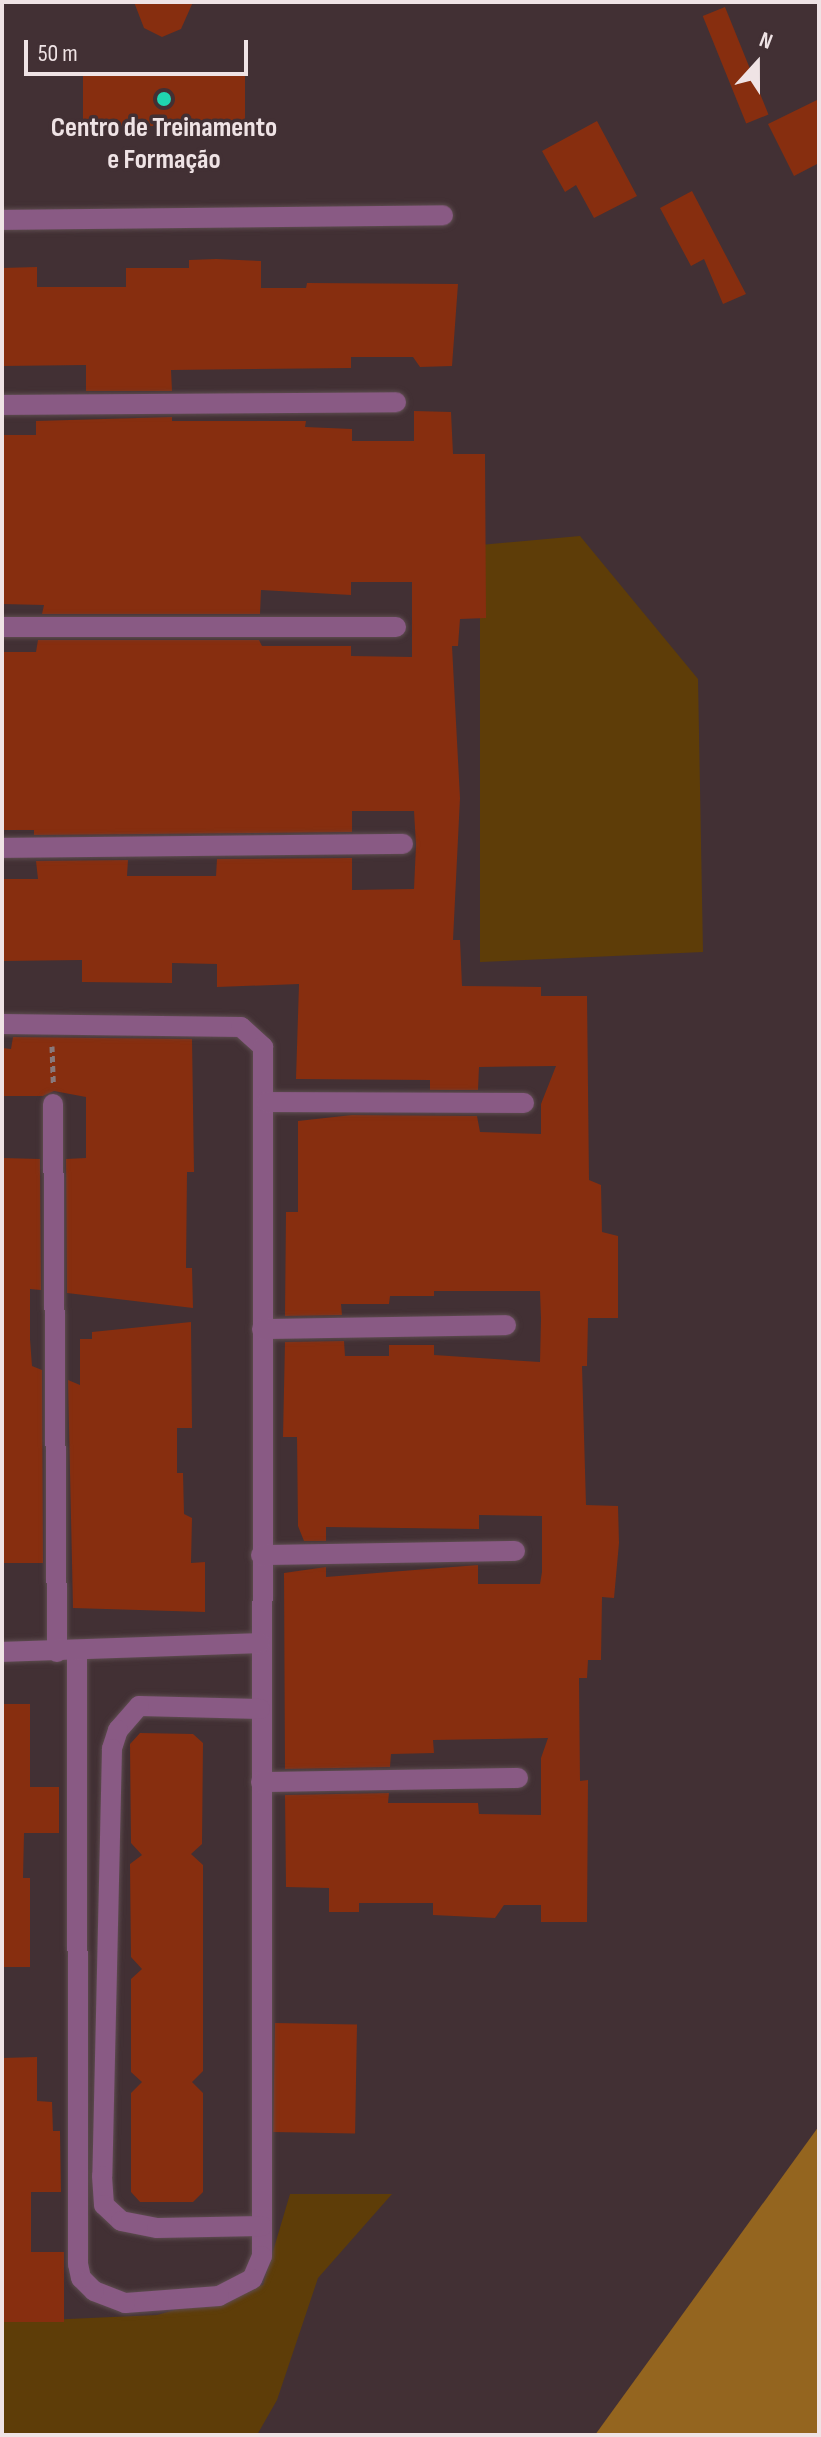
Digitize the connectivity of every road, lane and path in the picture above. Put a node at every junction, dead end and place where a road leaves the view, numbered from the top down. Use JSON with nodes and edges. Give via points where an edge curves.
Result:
{"nodes":[{"id":1,"x":443,"y":215,"type":"dead end"},
{"id":2,"x":2,"y":220,"type":"edge"},
{"id":3,"x":396,"y":402,"type":"dead end"},
{"id":4,"x":2,"y":405,"type":"edge"},
{"id":5,"x":2,"y":627,"type":"edge"},
{"id":6,"x":396,"y":627,"type":"dead end"},
{"id":7,"x":403,"y":844,"type":"dead end"},
{"id":8,"x":2,"y":848,"type":"edge"},
{"id":9,"x":2,"y":1024,"type":"edge"},
{"id":10,"x":52,"y":1025,"type":"junction"},
{"id":11,"x":267,"y":1102,"type":"junction"},
{"id":12,"x":524,"y":1103,"type":"dead end"},
{"id":13,"x":53,"y":1104,"type":"joint"},
{"id":14,"x":506,"y":1325,"type":"dead end"},
{"id":15,"x":262,"y":1329,"type":"junction"},
{"id":16,"x":515,"y":1551,"type":"dead end"},
{"id":17,"x":261,"y":1555,"type":"junction"},
{"id":18,"x":260,"y":1643,"type":"junction"},
{"id":19,"x":2,"y":1652,"type":"edge"},
{"id":20,"x":67,"y":1652,"type":"junction"},
{"id":21,"x":260,"y":1709,"type":"junction"},
{"id":22,"x":518,"y":1778,"type":"dead end"},
{"id":23,"x":261,"y":1782,"type":"junction"},
{"id":24,"x":262,"y":2226,"type":"junction"}],
"edges":[{"from":1,"to":2,"type":"street"},
{"from":3,"to":4,"type":"street"},
{"from":5,"to":6,"type":"street"},
{"from":7,"to":8,"type":"street"},
{"from":9,"to":10,"type":"street"},
{"from":10,"to":11,"type":"street","via":[[241,1027],[263,1047]]},
{"from":10,"to":13,"type":"path"},
{"from":11,"to":12,"type":"street"},
{"from":11,"to":15,"type":"street"},
{"from":13,"to":20,"type":"street"},
{"from":14,"to":15,"type":"street"},
{"from":15,"to":17,"type":"street"},
{"from":16,"to":17,"type":"street"},
{"from":17,"to":18,"type":"street"},
{"from":18,"to":20,"type":"street"},
{"from":18,"to":21,"type":"street"},
{"from":19,"to":20,"type":"street"},
{"from":20,"to":24,"type":"street","via":[[81,2278],[94,2291],[125,2303],[219,2296],[252,2279],[262,2256]]},
{"from":21,"to":23,"type":"street"},
{"from":21,"to":24,"type":"street","via":[[139,1706],[126,1714],[118,1730],[112,1749],[102,2176],[104,2205],[121,2221],[157,2228]]},
{"from":22,"to":23,"type":"street"},
{"from":23,"to":24,"type":"street"}]}
